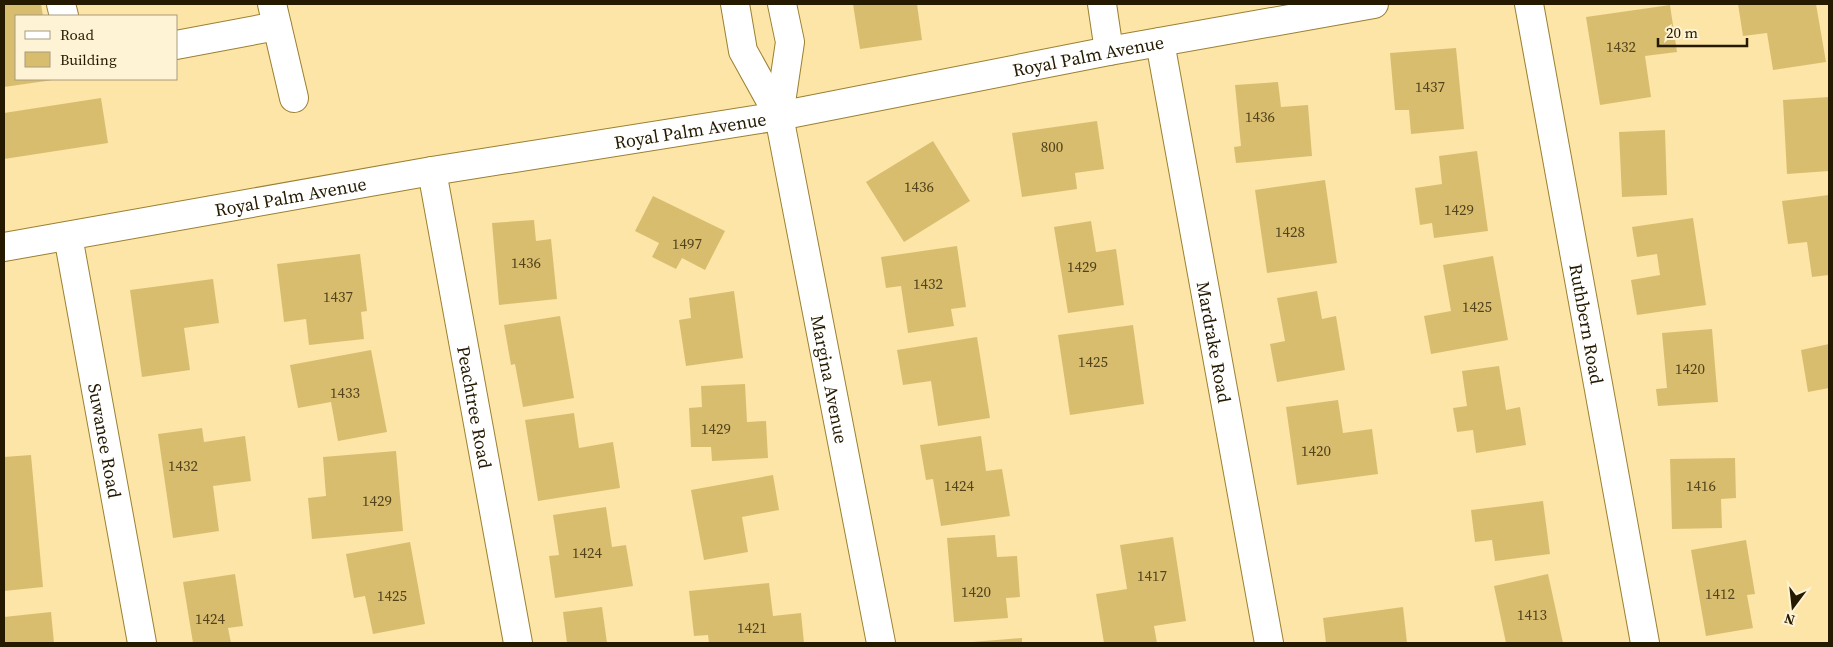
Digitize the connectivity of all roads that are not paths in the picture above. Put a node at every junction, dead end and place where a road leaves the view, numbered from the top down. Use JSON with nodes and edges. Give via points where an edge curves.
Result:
{"nodes":[{"id":1,"x":735,"y":4,"type":"edge"},
{"id":2,"x":782,"y":4,"type":"edge"},
{"id":3,"x":1102,"y":4,"type":"edge"},
{"id":4,"x":1374,"y":4,"type":"edge"},
{"id":5,"x":1529,"y":4,"type":"edge"},
{"id":6,"x":275,"y":15,"type":"edge"},
{"id":7,"x":1160,"y":42,"type":"junction"},
{"id":8,"x":178,"y":44,"type":"edge"},
{"id":9,"x":1109,"y":51,"type":"junction"},
{"id":10,"x":294,"y":98,"type":"dead end"},
{"id":11,"x":779,"y":116,"type":"junction"},
{"id":12,"x":432,"y":171,"type":"junction"},
{"id":13,"x":68,"y":236,"type":"junction"},
{"id":14,"x":4,"y":247,"type":"edge"},
{"id":15,"x":142,"y":643,"type":"edge"},
{"id":16,"x":518,"y":643,"type":"edge"},
{"id":17,"x":881,"y":643,"type":"edge"},
{"id":18,"x":1269,"y":643,"type":"edge"},
{"id":19,"x":1645,"y":643,"type":"edge"}],
"edges":[{"from":1,"to":11,"type":"street","name":"Margina Avenue","via":[[743,51]]},
{"from":2,"to":11,"type":"street","name":"Margina Avenue","via":[[790,42]]},
{"from":3,"to":9,"type":"street"},
{"from":4,"to":7,"type":"street","name":"Royal Palm Avenue"},
{"from":5,"to":19,"type":"street","name":"Ruthbern Road"},
{"from":6,"to":8,"type":"street"},
{"from":6,"to":10,"type":"street"},
{"from":7,"to":9,"type":"street","name":"Royal Palm Avenue"},
{"from":7,"to":18,"type":"street","name":"Mardrake Road"},
{"from":9,"to":11,"type":"street","name":"Royal Palm Avenue"},
{"from":11,"to":12,"type":"street","name":"Royal Palm Avenue"},
{"from":11,"to":17,"type":"street","name":"Margina Avenue"},
{"from":12,"to":13,"type":"street","name":"Royal Palm Avenue"},
{"from":12,"to":16,"type":"street","name":"Peachtree Road"},
{"from":13,"to":14,"type":"street","name":"Royal Palm Avenue"},
{"from":13,"to":15,"type":"street","name":"Suwanee Road"}]}
